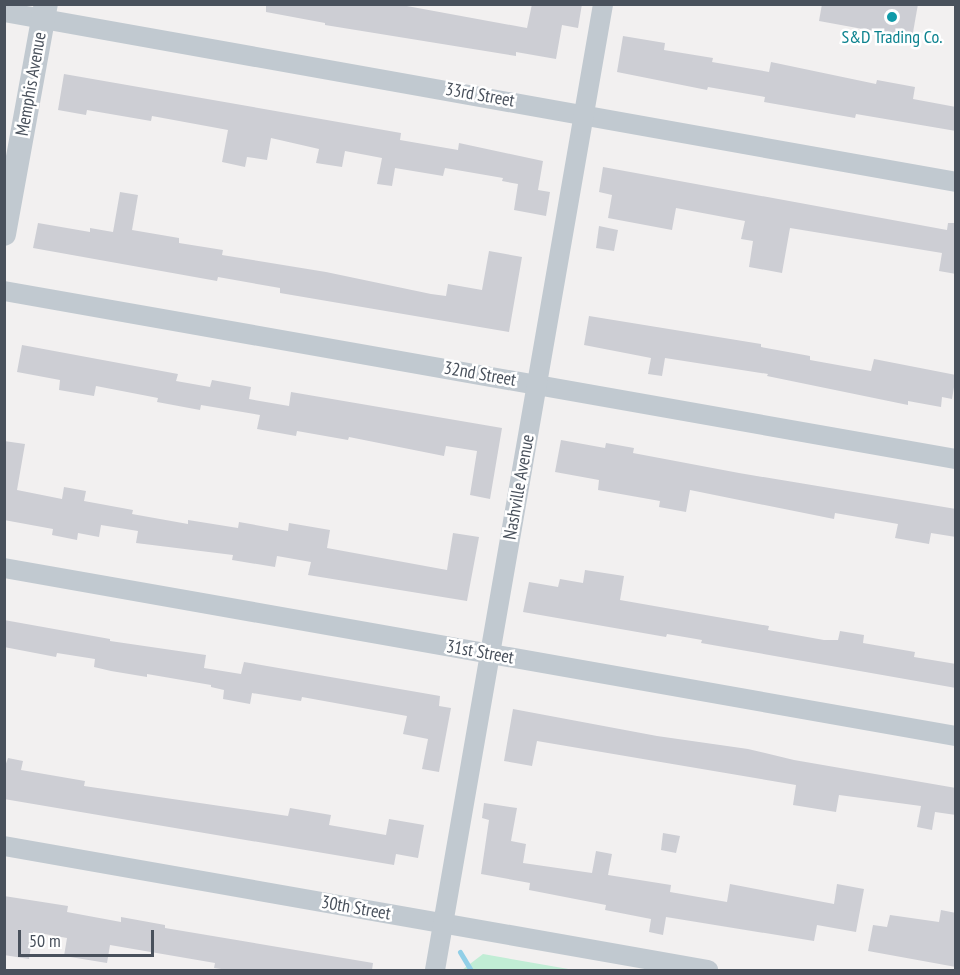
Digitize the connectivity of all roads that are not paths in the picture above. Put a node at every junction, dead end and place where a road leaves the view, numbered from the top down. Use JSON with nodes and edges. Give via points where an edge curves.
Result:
{"nodes":[{"id":1,"x":603,"y":4,"type":"edge"},
{"id":2,"x":4,"y":12,"type":"edge"},
{"id":3,"x":44,"y":12,"type":"edge"},
{"id":4,"x":584,"y":113,"type":"junction"},
{"id":5,"x":956,"y":182,"type":"edge"},
{"id":6,"x":4,"y":234,"type":"edge"},
{"id":7,"x":4,"y":291,"type":"edge"},
{"id":8,"x":537,"y":384,"type":"junction"},
{"id":9,"x":956,"y":459,"type":"edge"},
{"id":10,"x":4,"y":568,"type":"edge"},
{"id":11,"x":490,"y":654,"type":"junction"},
{"id":12,"x":956,"y":736,"type":"edge"},
{"id":13,"x":4,"y":846,"type":"edge"},
{"id":14,"x":443,"y":924,"type":"junction"},
{"id":15,"x":435,"y":970,"type":"edge"},
{"id":16,"x":708,"y":970,"type":"edge"}],
"edges":[{"from":1,"to":4,"type":"street","name":"Nashville Avenue"},
{"from":2,"to":3,"type":"street","name":"33rd Street"},
{"from":3,"to":4,"type":"street","name":"33rd Street"},
{"from":3,"to":6,"type":"street","name":"Memphis Avenue"},
{"from":4,"to":5,"type":"street","name":"33rd Street"},
{"from":4,"to":8,"type":"street","name":"Nashville Avenue"},
{"from":7,"to":8,"type":"street","name":"32nd Street"},
{"from":8,"to":9,"type":"street","name":"32nd Street"},
{"from":8,"to":11,"type":"street","name":"Nashville Avenue"},
{"from":10,"to":11,"type":"street","name":"31st Street"},
{"from":11,"to":12,"type":"street","name":"31st Street"},
{"from":11,"to":14,"type":"street","name":"Nashville Avenue"},
{"from":13,"to":14,"type":"street","name":"30th Street"},
{"from":14,"to":15,"type":"street","name":"Nashville Avenue"},
{"from":14,"to":16,"type":"street","name":"30th Street"}]}
